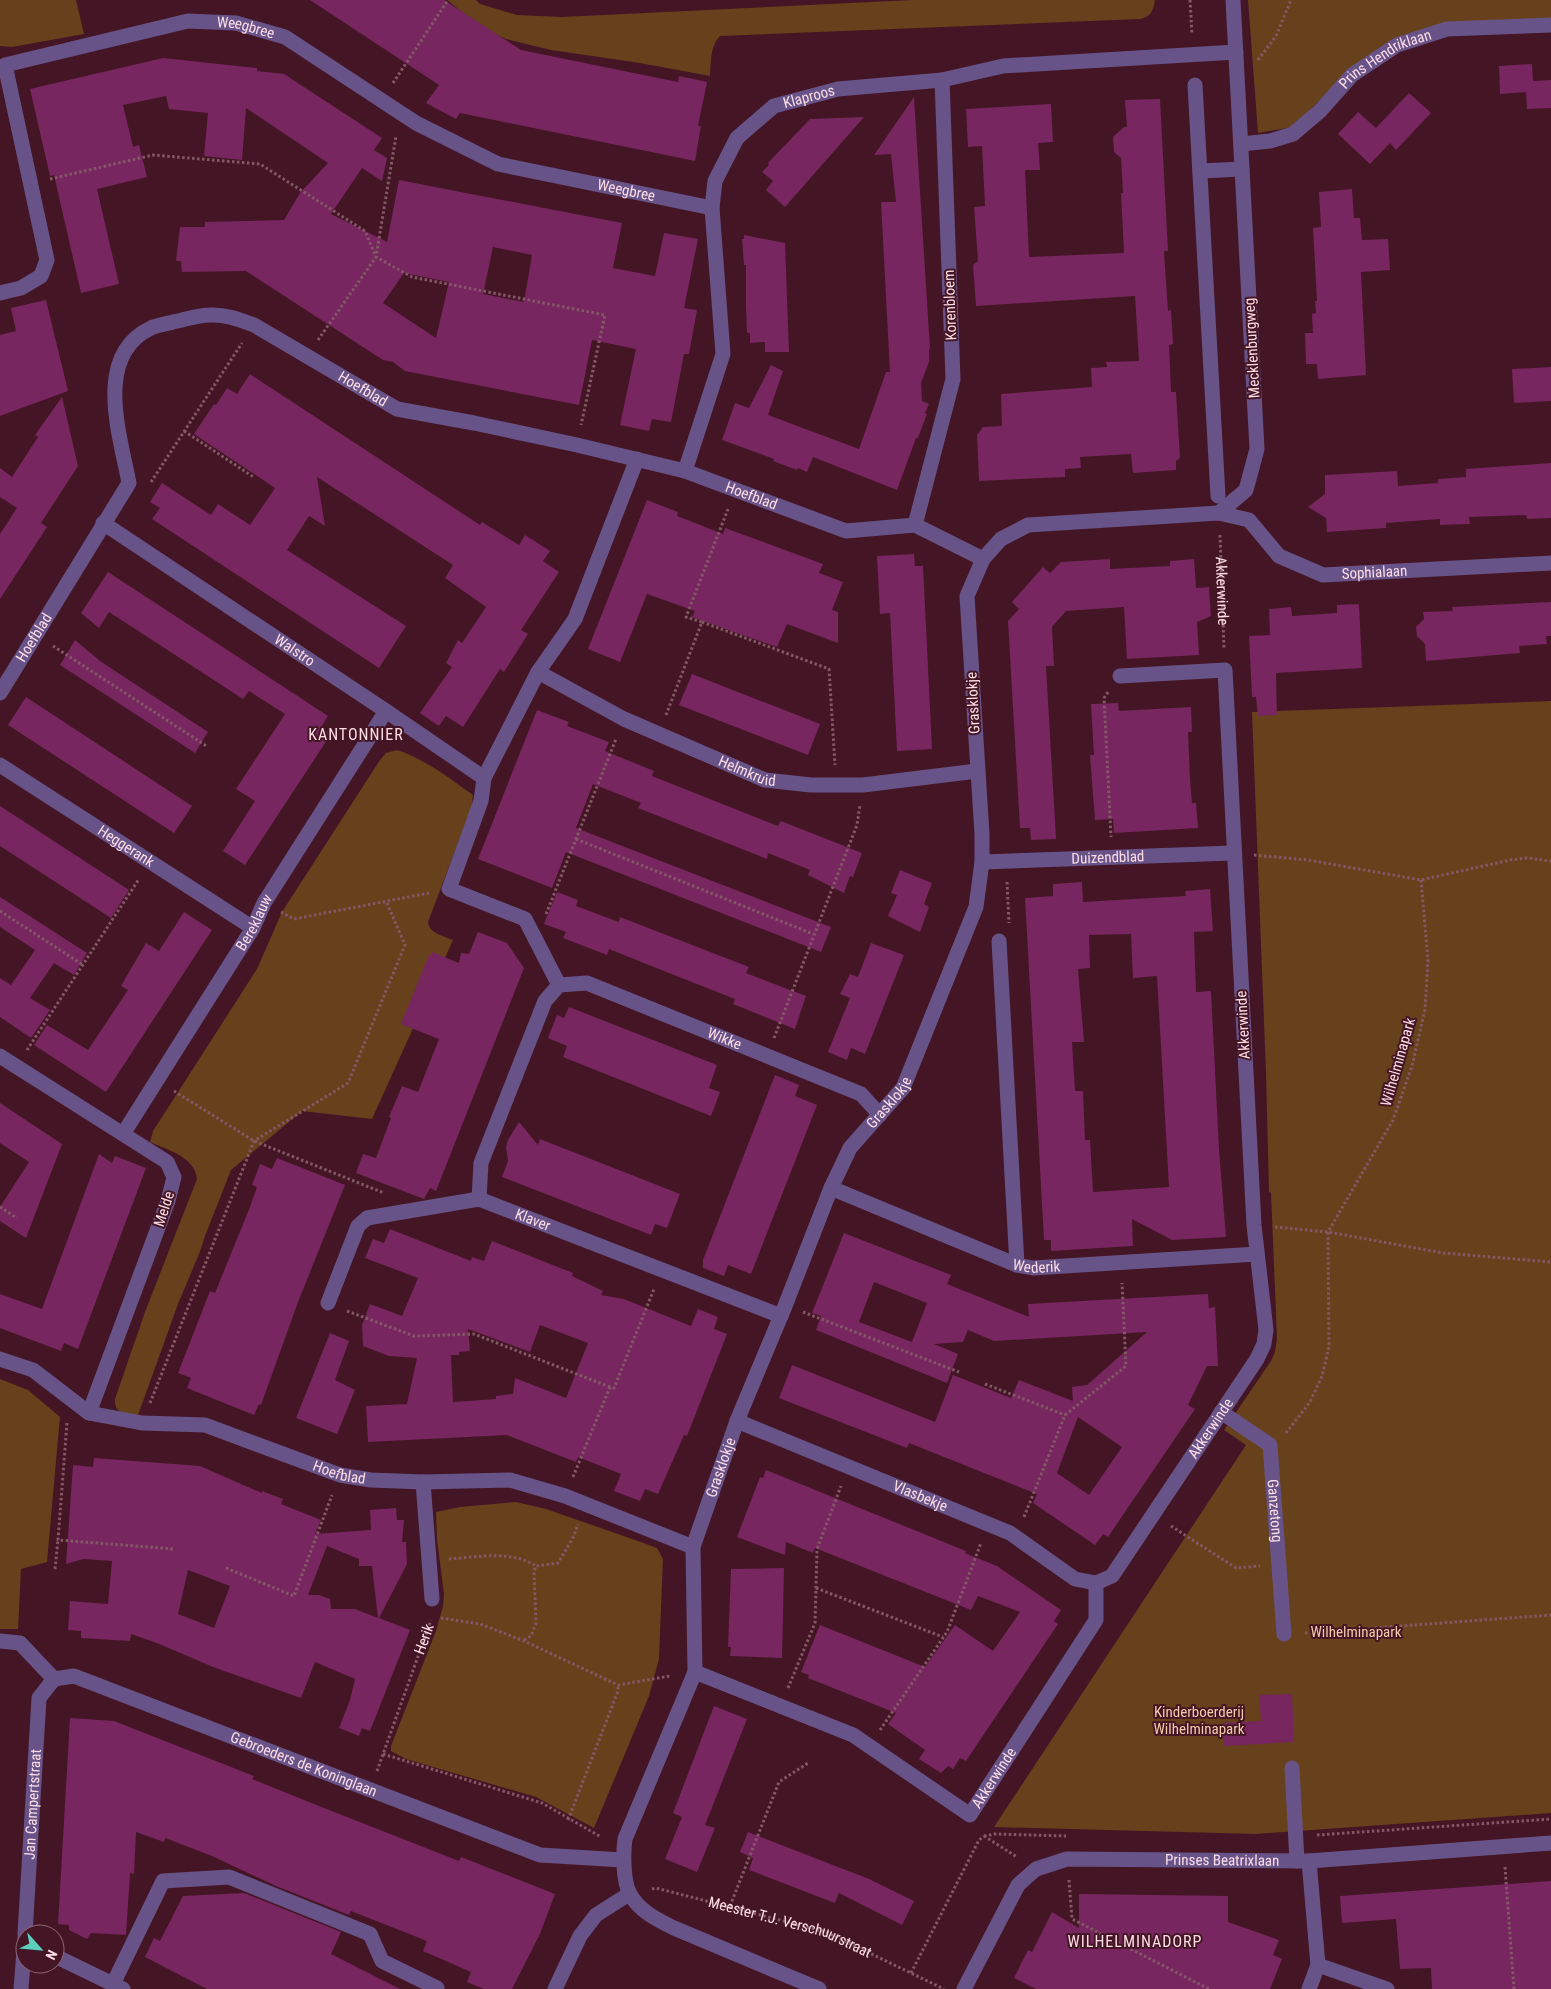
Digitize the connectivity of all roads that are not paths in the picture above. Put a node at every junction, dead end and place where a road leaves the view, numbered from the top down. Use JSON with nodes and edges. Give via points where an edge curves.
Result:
{"nodes":[{"id":1,"x":1233,"y":0,"type":"edge"},
{"id":2,"x":1551,"y":25,"type":"edge"},
{"id":3,"x":1236,"y":52,"type":"junction"},
{"id":4,"x":942,"y":80,"type":"junction"},
{"id":5,"x":1195,"y":86,"type":"dead end"},
{"id":6,"x":1241,"y":144,"type":"junction"},
{"id":7,"x":1242,"y":169,"type":"junction"},
{"id":8,"x":1200,"y":171,"type":"junction"},
{"id":9,"x":712,"y":208,"type":"junction"},
{"id":10,"x":0,"y":293,"type":"edge"},
{"id":11,"x":636,"y":459,"type":"junction"},
{"id":12,"x":685,"y":471,"type":"junction"},
{"id":13,"x":1218,"y":496,"type":"dead end"},
{"id":14,"x":1219,"y":513,"type":"junction"},
{"id":15,"x":103,"y":523,"type":"junction"},
{"id":16,"x":915,"y":525,"type":"junction"},
{"id":17,"x":982,"y":559,"type":"junction"},
{"id":18,"x":1551,"y":563,"type":"edge"},
{"id":19,"x":538,"y":672,"type":"junction"},
{"id":20,"x":1120,"y":676,"type":"road end"},
{"id":21,"x":0,"y":693,"type":"edge"},
{"id":22,"x":386,"y":711,"type":"junction"},
{"id":23,"x":0,"y":764,"type":"edge"},
{"id":24,"x":977,"y":771,"type":"junction"},
{"id":25,"x":484,"y":778,"type":"junction"},
{"id":26,"x":1233,"y":853,"type":"junction"},
{"id":27,"x":982,"y":862,"type":"junction"},
{"id":28,"x":253,"y":928,"type":"junction"},
{"id":29,"x":999,"y":941,"type":"road end"},
{"id":30,"x":559,"y":985,"type":"junction"},
{"id":31,"x":0,"y":1056,"type":"edge"},
{"id":32,"x":880,"y":1115,"type":"junction"},
{"id":33,"x":123,"y":1134,"type":"junction"},
{"id":34,"x":831,"y":1188,"type":"junction"},
{"id":35,"x":480,"y":1199,"type":"junction"},
{"id":36,"x":1257,"y":1254,"type":"junction"},
{"id":37,"x":1017,"y":1265,"type":"junction"},
{"id":38,"x":328,"y":1303,"type":"road end"},
{"id":39,"x":783,"y":1311,"type":"junction"},
{"id":40,"x":0,"y":1359,"type":"edge"},
{"id":41,"x":1221,"y":1412,"type":"junction"},
{"id":42,"x":89,"y":1414,"type":"junction"},
{"id":43,"x":737,"y":1421,"type":"junction"},
{"id":44,"x":423,"y":1482,"type":"junction"},
{"id":45,"x":693,"y":1547,"type":"junction"},
{"id":46,"x":1096,"y":1583,"type":"junction"},
{"id":47,"x":432,"y":1599,"type":"dead end"},
{"id":48,"x":1284,"y":1634,"type":"road end"},
{"id":49,"x":0,"y":1641,"type":"edge"},
{"id":50,"x":695,"y":1672,"type":"junction"},
{"id":51,"x":54,"y":1679,"type":"junction"},
{"id":52,"x":1292,"y":1768,"type":"dead end"},
{"id":53,"x":1551,"y":1844,"type":"edge"},
{"id":54,"x":623,"y":1860,"type":"junction"},
{"id":55,"x":1303,"y":1861,"type":"junction"},
{"id":56,"x":629,"y":1894,"type":"junction"},
{"id":57,"x":26,"y":1924,"type":"edge"},
{"id":58,"x":65,"y":1961,"type":"edge"},
{"id":59,"x":1318,"y":1964,"type":"junction"},
{"id":60,"x":22,"y":1974,"type":"edge"},
{"id":61,"x":118,"y":1986,"type":"edge"},
{"id":62,"x":437,"y":1988,"type":"edge"},
{"id":63,"x":21,"y":1989,"type":"edge"},
{"id":64,"x":554,"y":1989,"type":"edge"},
{"id":65,"x":819,"y":1989,"type":"edge"},
{"id":66,"x":964,"y":1989,"type":"edge"},
{"id":67,"x":1309,"y":1989,"type":"edge"},
{"id":68,"x":1387,"y":1989,"type":"edge"}],
"edges":[{"from":1,"to":3,"type":"street","name":"Mecklenburgweg"},
{"from":2,"to":6,"type":"street","name":"Prins Hendriklaan","via":[[1446,29],[1397,44],[1352,75],[1320,111],[1293,134],[1270,141]]},
{"from":3,"to":4,"type":"street","name":"Klaproos","via":[[1003,66]]},
{"from":3,"to":6,"type":"street","name":"Mecklenburgweg"},
{"from":4,"to":9,"type":"street","name":"Klaproos","via":[[838,89],[774,106],[737,138],[715,181]]},
{"from":4,"to":16,"type":"street","name":"Korenbloem","via":[[953,379]]},
{"from":5,"to":8,"type":"street"},
{"from":6,"to":7,"type":"street","name":"Mecklenburgweg"},
{"from":7,"to":8,"type":"street"},
{"from":7,"to":14,"type":"street","name":"Mecklenburgweg","via":[[1258,449],[1246,490]]},
{"from":8,"to":13,"type":"street"},
{"from":9,"to":10,"type":"street","name":"Weegbree","via":[[498,164],[416,124],[285,37],[236,22],[188,21],[5,65],[47,260],[41,276],[21,288]]},
{"from":9,"to":12,"type":"street","name":"Klaproos","via":[[723,354]]},
{"from":11,"to":12,"type":"street","name":"Hoefblad"},
{"from":11,"to":15,"type":"street","name":"Hoefblad","via":[[397,409],[254,325],[209,314],[151,327],[131,342],[117,364],[114,395],[129,483]]},
{"from":11,"to":19,"type":"street","via":[[575,619]]},
{"from":12,"to":16,"type":"street","name":"Hoefblad","via":[[846,531]]},
{"from":14,"to":17,"type":"street","name":"Grasklokje","via":[[1028,525],[1001,539]]},
{"from":14,"to":18,"type":"street","name":"Sophialaan","via":[[1249,520],[1279,556],[1323,575]]},
{"from":15,"to":21,"type":"street","name":"Hoefblad"},
{"from":15,"to":22,"type":"street","name":"Walstro"},
{"from":16,"to":17,"type":"street"},
{"from":17,"to":24,"type":"street","name":"Grasklokje","via":[[967,596]]},
{"from":19,"to":24,"type":"street","name":"Helmkruid","via":[[624,719],[765,780],[811,785],[863,785]]},
{"from":19,"to":25,"type":"street"},
{"from":20,"to":26,"type":"street","name":"Akkerwinde","via":[[1225,670]]},
{"from":22,"to":25,"type":"street","name":"Walstro"},
{"from":22,"to":28,"type":"street","name":"Bereklauw","via":[[264,903]]},
{"from":23,"to":28,"type":"street","name":"Heggerank"},
{"from":24,"to":27,"type":"street","name":"Grasklokje"},
{"from":25,"to":30,"type":"street","via":[[481,802],[449,890],[525,919]]},
{"from":26,"to":27,"type":"street","name":"Duizendblad"},
{"from":26,"to":36,"type":"street","name":"Akkerwinde"},
{"from":27,"to":32,"type":"street","name":"Grasklokje","via":[[976,907],[903,1088]]},
{"from":28,"to":33,"type":"street","name":"Bereklauw"},
{"from":29,"to":37,"type":"street"},
{"from":30,"to":32,"type":"street","name":"Wikke","via":[[587,983],[767,1055],[861,1094]]},
{"from":30,"to":35,"type":"street","via":[[545,1000],[481,1162]]},
{"from":31,"to":33,"type":"street","name":"Melde"},
{"from":32,"to":34,"type":"street","name":"Grasklokje","via":[[850,1148]]},
{"from":33,"to":42,"type":"street","name":"Melde","via":[[166,1162],[174,1177]]},
{"from":34,"to":37,"type":"street","name":"Wederik"},
{"from":34,"to":39,"type":"street","name":"Grasklokje"},
{"from":35,"to":38,"type":"street","via":[[367,1218],[358,1226]]},
{"from":35,"to":39,"type":"street","name":"Klaver","via":[[661,1270]]},
{"from":36,"to":37,"type":"street","name":"Wederik","via":[[1033,1268]]},
{"from":36,"to":41,"type":"street","name":"Akkerwinde","via":[[1266,1330],[1264,1344]]},
{"from":39,"to":43,"type":"street","name":"Grasklokje"},
{"from":40,"to":42,"type":"street","via":[[33,1370]]},
{"from":41,"to":46,"type":"street","name":"Akkerwinde","via":[[1112,1576]]},
{"from":41,"to":48,"type":"street","name":"Ganzetong","via":[[1270,1446]]},
{"from":42,"to":44,"type":"street","name":"Hoefblad","via":[[142,1423],[205,1425],[340,1475]]},
{"from":43,"to":45,"type":"street","name":"Grasklokje"},
{"from":43,"to":46,"type":"street","name":"Vlasbekje","via":[[988,1524],[1016,1537],[1075,1579]]},
{"from":44,"to":45,"type":"street","name":"Hoefblad","via":[[510,1480],[565,1496]]},
{"from":44,"to":47,"type":"street"},
{"from":45,"to":50,"type":"street","name":"Grasklokje"},
{"from":46,"to":50,"type":"street","name":"Akkerwinde","via":[[1096,1620],[970,1815],[853,1735]]},
{"from":49,"to":51,"type":"street","via":[[20,1643]]},
{"from":50,"to":54,"type":"street","name":"Grasklokje","via":[[625,1839]]},
{"from":51,"to":54,"type":"street","name":"Gebroeders de Koninglaan","via":[[74,1676],[540,1855]]},
{"from":51,"to":57,"type":"street","name":"Jan Campertstraat","via":[[39,1698]]},
{"from":52,"to":55,"type":"street","via":[[1296,1836]]},
{"from":53,"to":55,"type":"street","name":"Prinses Beatrixlaan"},
{"from":54,"to":56,"type":"street"},
{"from":55,"to":59,"type":"street"},
{"from":55,"to":66,"type":"street","name":"Prinses Beatrixlaan","via":[[1068,1859],[1036,1869],[1018,1885]]},
{"from":56,"to":64,"type":"street","via":[[596,1915],[580,1936]]},
{"from":56,"to":65,"type":"street","via":[[650,1916]]},
{"from":58,"to":61,"type":"street"},
{"from":59,"to":67,"type":"street"},
{"from":59,"to":68,"type":"street"},
{"from":60,"to":63,"type":"street"},
{"from":61,"to":62,"type":"street","via":[[163,1881],[229,1877],[370,1934],[382,1961]]}]}
